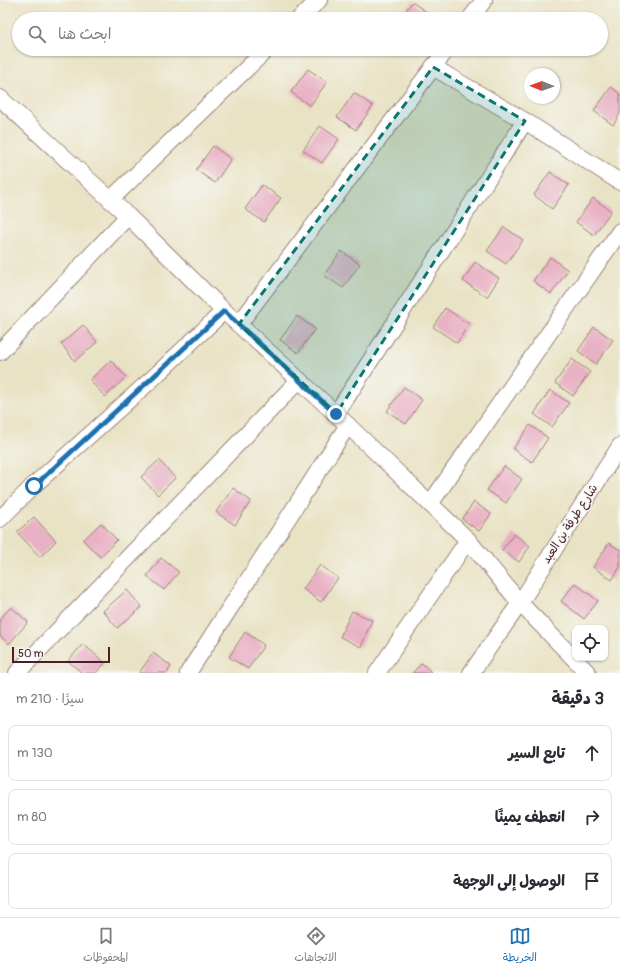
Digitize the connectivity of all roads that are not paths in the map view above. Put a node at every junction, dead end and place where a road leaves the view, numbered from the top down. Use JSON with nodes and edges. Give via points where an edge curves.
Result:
{"nodes":[{"id":1,"x":319,"y":0,"type":"edge"},
{"id":2,"x":484,"y":0,"type":"edge"},
{"id":3,"x":306,"y":12,"type":"edge"},
{"id":4,"x":475,"y":12,"type":"edge"},
{"id":5,"x":260,"y":56,"type":"edge"},
{"id":6,"x":442,"y":56,"type":"edge"},
{"id":7,"x":433,"y":67,"type":"junction"},
{"id":8,"x":0,"y":98,"type":"edge"},
{"id":9,"x":525,"y":121,"type":"junction"},
{"id":10,"x":620,"y":182,"type":"edge"},
{"id":11,"x":110,"y":200,"type":"junction"},
{"id":12,"x":128,"y":216,"type":"junction"},
{"id":13,"x":620,"y":231,"type":"edge"},
{"id":14,"x":224,"y":311,"type":"junction"},
{"id":15,"x":239,"y":324,"type":"junction"},
{"id":16,"x":0,"y":352,"type":"edge"},
{"id":17,"x":299,"y":380,"type":"junction"},
{"id":18,"x":342,"y":420,"type":"junction"},
{"id":19,"x":620,"y":446,"type":"edge"},
{"id":20,"x":430,"y":504,"type":"junction"},
{"id":21,"x":0,"y":519,"type":"edge"},
{"id":22,"x":468,"y":540,"type":"junction"},
{"id":23,"x":520,"y":603,"type":"junction"},
{"id":24,"x":17,"y":673,"type":"edge"},
{"id":25,"x":188,"y":673,"type":"edge"},
{"id":26,"x":377,"y":673,"type":"edge"},
{"id":27,"x":471,"y":673,"type":"edge"},
{"id":28,"x":588,"y":673,"type":"edge"}],
"edges":[{"from":1,"to":3,"type":"street"},
{"from":2,"to":4,"type":"street"},
{"from":5,"to":11,"type":"street"},
{"from":6,"to":7,"type":"street"},
{"from":7,"to":9,"type":"street"},
{"from":7,"to":15,"type":"street"},
{"from":8,"to":11,"type":"street"},
{"from":9,"to":10,"type":"street"},
{"from":9,"to":18,"type":"street"},
{"from":11,"to":12,"type":"street"},
{"from":12,"to":14,"type":"street"},
{"from":12,"to":16,"type":"street"},
{"from":13,"to":20,"type":"street"},
{"from":14,"to":15,"type":"street"},
{"from":14,"to":21,"type":"street"},
{"from":15,"to":17,"type":"street"},
{"from":17,"to":18,"type":"street"},
{"from":17,"to":24,"type":"street"},
{"from":18,"to":20,"type":"street"},
{"from":18,"to":25,"type":"street"},
{"from":19,"to":23,"type":"street","name":"شارع طرفة بن العبد"},
{"from":20,"to":22,"type":"street"},
{"from":22,"to":23,"type":"street"},
{"from":22,"to":26,"type":"street"},
{"from":23,"to":27,"type":"street","name":"شارع طرفة بن العبد"},
{"from":23,"to":28,"type":"street"}]}
